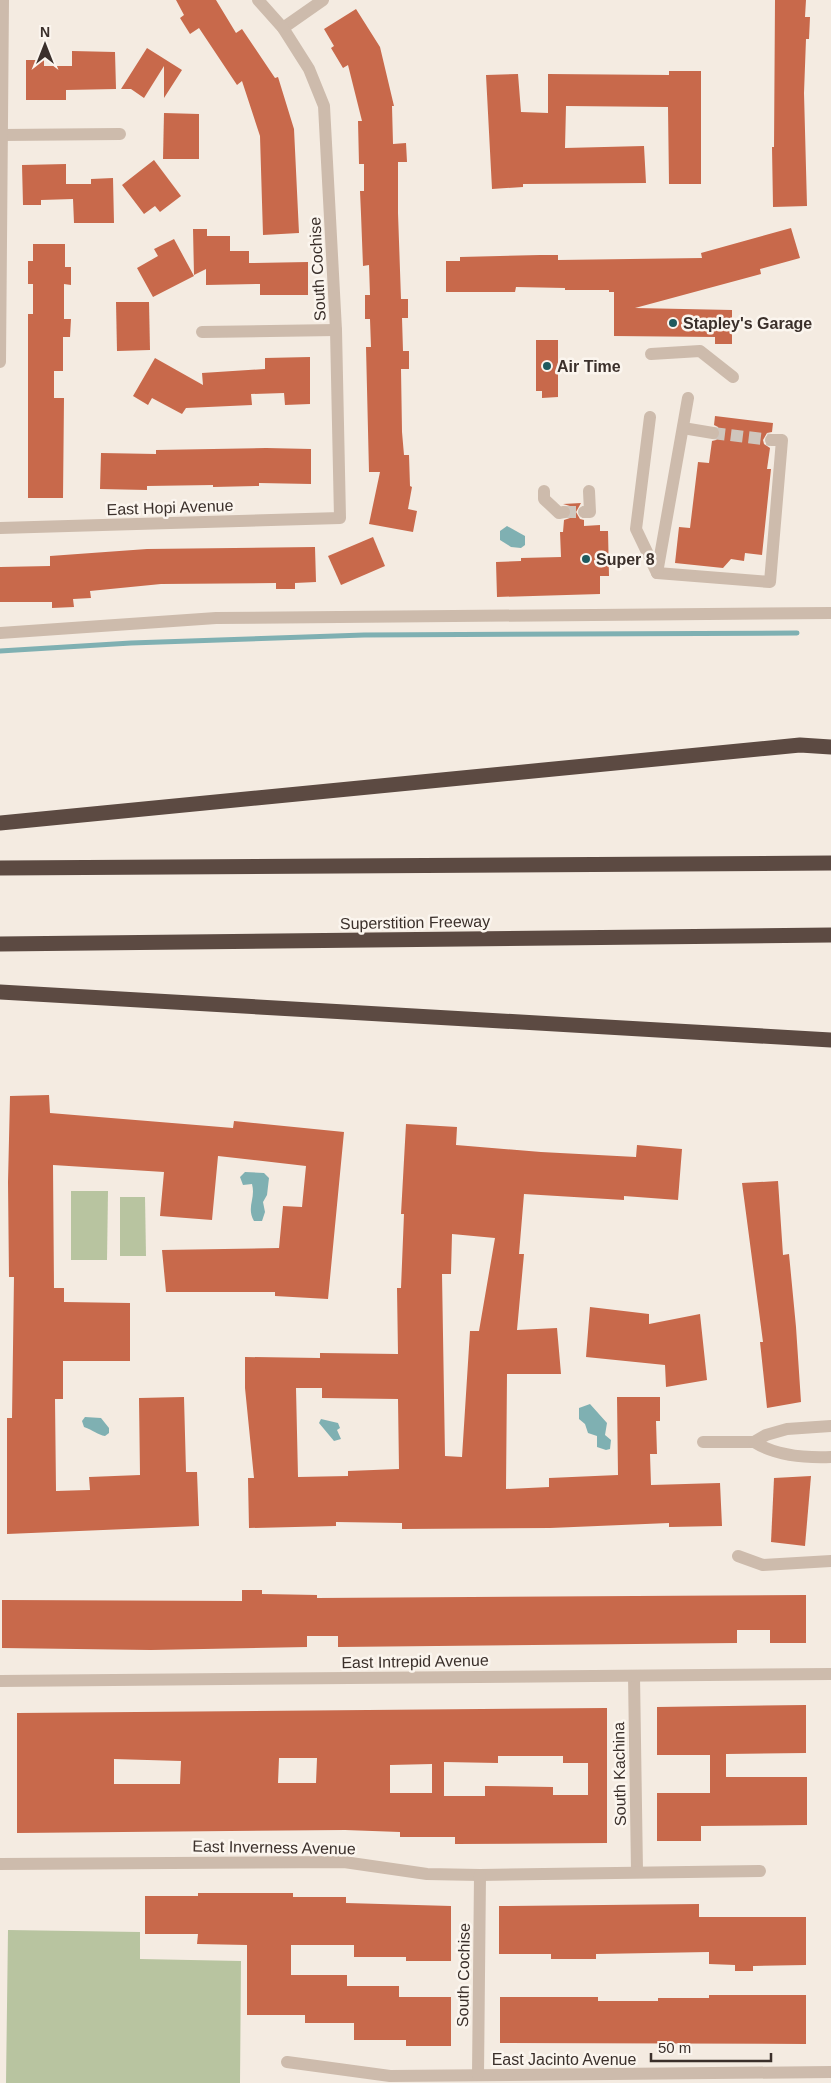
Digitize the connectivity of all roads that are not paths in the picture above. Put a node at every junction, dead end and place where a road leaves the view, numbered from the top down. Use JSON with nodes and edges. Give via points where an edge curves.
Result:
{"nodes":[{"id":1,"x":3,"y":0,"type":"edge"},
{"id":2,"x":258,"y":0,"type":"edge"},
{"id":3,"x":323,"y":0,"type":"edge"},
{"id":4,"x":283,"y":28,"type":"junction"},
{"id":5,"x":120,"y":134,"type":"dead end"},
{"id":6,"x":2,"y":135,"type":"junction"},
{"id":7,"x":336,"y":330,"type":"junction"},
{"id":8,"x":202,"y":332,"type":"dead end"},
{"id":9,"x":651,"y":354,"type":"dead end"},
{"id":10,"x":0,"y":362,"type":"edge"},
{"id":11,"x":733,"y":377,"type":"dead end"},
{"id":12,"x":688,"y":398,"type":"dead end"},
{"id":13,"x":650,"y":416,"type":"dead end"},
{"id":14,"x":683,"y":428,"type":"junction"},
{"id":15,"x":712,"y":433,"type":"tunnel mouth"},
{"id":16,"x":771,"y":440,"type":"dead end"},
{"id":17,"x":544,"y":491,"type":"dead end"},
{"id":18,"x":589,"y":491,"type":"dead end"},
{"id":19,"x":564,"y":512,"type":"tunnel mouth"},
{"id":20,"x":584,"y":512,"type":"dead end"},
{"id":21,"x":340,"y":518,"type":"joint"},
{"id":22,"x":0,"y":528,"type":"edge"},
{"id":23,"x":657,"y":573,"type":"junction"},
{"id":24,"x":831,"y":613,"type":"edge"},
{"id":25,"x":0,"y":633,"type":"edge"},
{"id":26,"x":831,"y":747,"type":"edge"},
{"id":27,"x":0,"y":823,"type":"edge"},
{"id":28,"x":831,"y":863,"type":"edge"},
{"id":29,"x":0,"y":868,"type":"edge"},
{"id":30,"x":831,"y":936,"type":"edge"},
{"id":31,"x":0,"y":944,"type":"edge"},
{"id":32,"x":0,"y":992,"type":"edge"},
{"id":33,"x":831,"y":1040,"type":"edge"},
{"id":34,"x":831,"y":1426,"type":"edge"},
{"id":35,"x":703,"y":1442,"type":"dead end"},
{"id":36,"x":754,"y":1442,"type":"junction"},
{"id":37,"x":831,"y":1457,"type":"edge"},
{"id":38,"x":738,"y":1556,"type":"dead end"},
{"id":39,"x":831,"y":1561,"type":"edge"},
{"id":40,"x":831,"y":1674,"type":"edge"},
{"id":41,"x":634,"y":1676,"type":"junction"},
{"id":42,"x":0,"y":1682,"type":"edge"},
{"id":43,"x":0,"y":1864,"type":"edge"},
{"id":44,"x":637,"y":1871,"type":"junction"},
{"id":45,"x":760,"y":1871,"type":"dead end"},
{"id":46,"x":480,"y":1875,"type":"junction"},
{"id":47,"x":287,"y":2062,"type":"dead end"},
{"id":48,"x":831,"y":2072,"type":"edge"},
{"id":49,"x":478,"y":2075,"type":"junction"},
{"id":50,"x":624,"y":2079,"type":"edge"}],
"edges":[{"from":1,"to":6,"type":"street"},
{"from":2,"to":4,"type":"street","name":"South Cochise"},
{"from":3,"to":4,"type":"street"},
{"from":4,"to":7,"type":"street","name":"South Cochise","via":[[309,69],[324,106]]},
{"from":5,"to":6,"type":"street"},
{"from":6,"to":10,"type":"street"},
{"from":7,"to":8,"type":"street"},
{"from":7,"to":21,"type":"street","name":"South Cochise"},
{"from":9,"to":11,"type":"street","via":[[700,351]]},
{"from":12,"to":14,"type":"street"},
{"from":13,"to":23,"type":"street","via":[[636,529]]},
{"from":14,"to":15,"type":"street"},
{"from":14,"to":23,"type":"street"},
{"from":16,"to":23,"type":"street","via":[[782,440],[770,582]]},
{"from":17,"to":19,"type":"street","via":[[544,499],[559,512]]},
{"from":18,"to":20,"type":"street","via":[[590,512]]},
{"from":21,"to":22,"type":"street","name":"East Hopi Avenue"},
{"from":24,"to":25,"type":"street","via":[[216,618]]},
{"from":26,"to":27,"type":"highway","via":[[800,745]]},
{"from":28,"to":29,"type":"highway"},
{"from":30,"to":31,"type":"highway","name":"Superstition Freeway"},
{"from":32,"to":33,"type":"highway"},
{"from":34,"to":36,"type":"street","via":[[787,1429]]},
{"from":35,"to":36,"type":"street"},
{"from":36,"to":37,"type":"street","via":[[768,1451],[815,1458]]},
{"from":38,"to":39,"type":"street","via":[[763,1566]]},
{"from":40,"to":41,"type":"street","name":"East Intrepid Avenue"},
{"from":41,"to":42,"type":"street","name":"East Intrepid Avenue"},
{"from":41,"to":44,"type":"street","name":"South Kachina"},
{"from":43,"to":46,"type":"street","name":"East Inverness Avenue","via":[[344,1862],[427,1874]]},
{"from":44,"to":45,"type":"street","name":"East Inverness Avenue"},
{"from":44,"to":46,"type":"street","name":"East Inverness Avenue"},
{"from":46,"to":49,"type":"street","name":"South Cochise"},
{"from":47,"to":49,"type":"street","name":"East Jacinto Avenue","via":[[390,2076]]},
{"from":48,"to":50,"type":"street","name":"East Jacinto Avenue"},
{"from":49,"to":50,"type":"street","name":"East Jacinto Avenue"}]}
